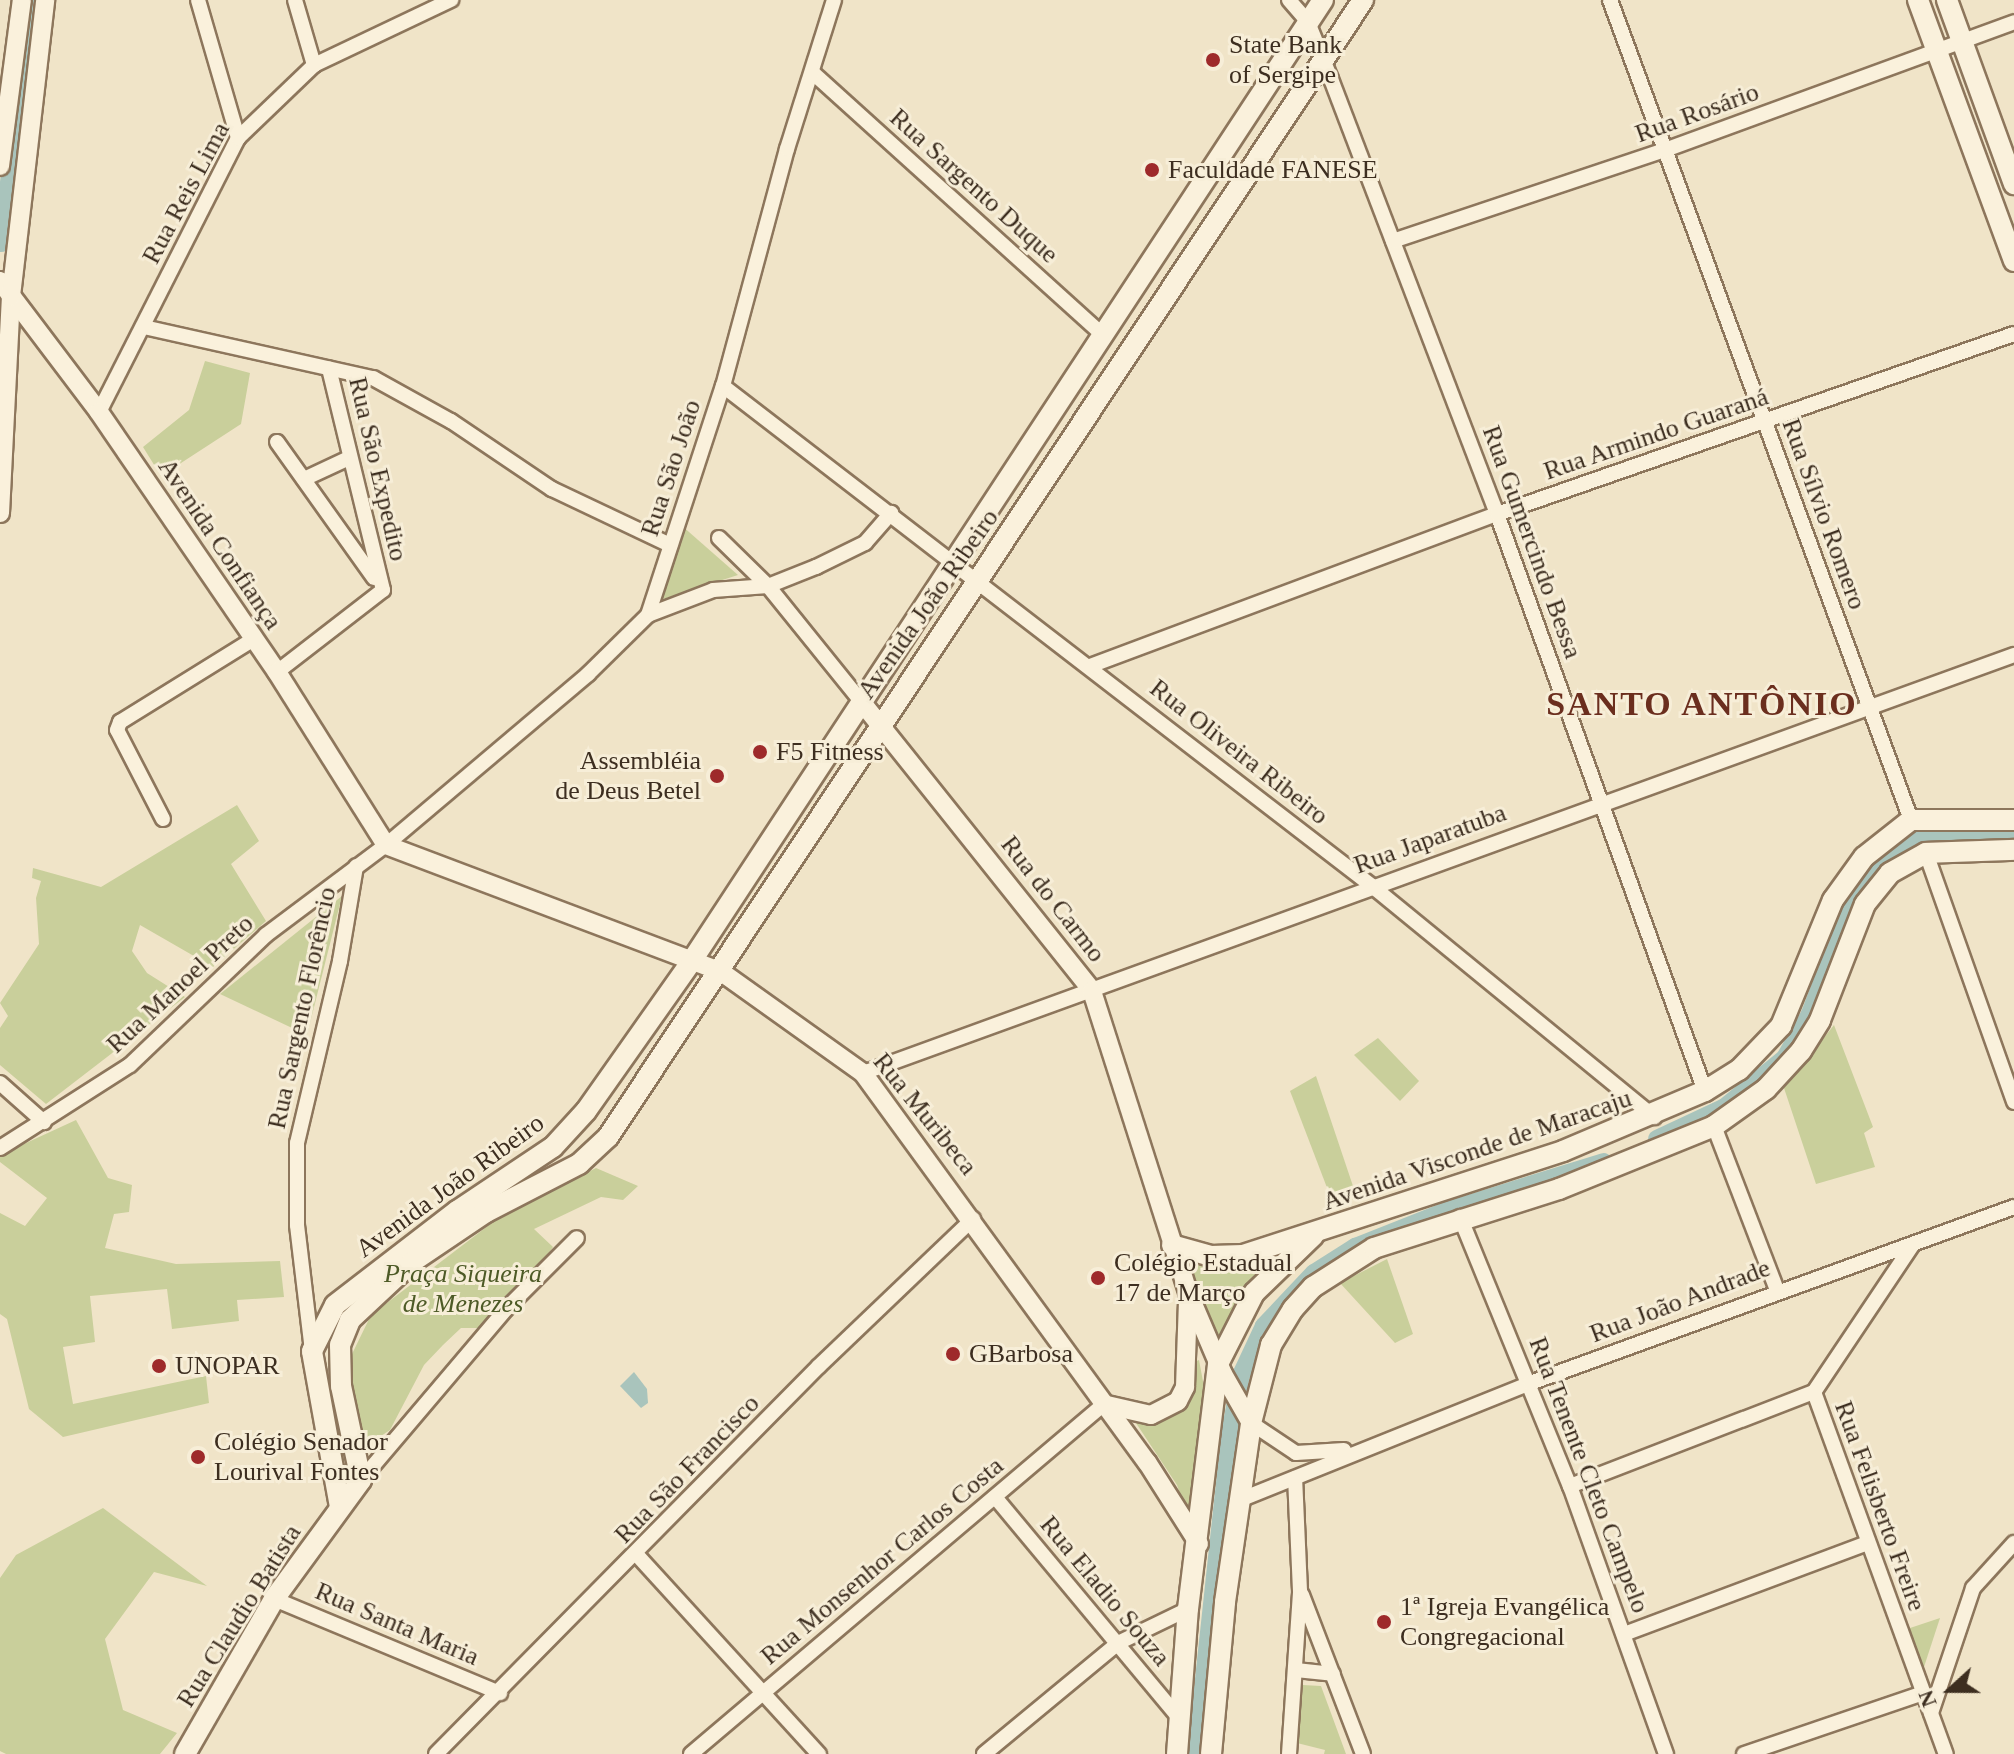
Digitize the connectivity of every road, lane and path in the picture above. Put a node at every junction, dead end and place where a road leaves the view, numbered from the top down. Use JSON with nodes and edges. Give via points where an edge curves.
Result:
{"nodes":[{"id":1,"x":22,"y":0,"type":"edge"},
{"id":2,"x":45,"y":0,"type":"edge"},
{"id":3,"x":198,"y":0,"type":"edge"},
{"id":4,"x":295,"y":0,"type":"edge"},
{"id":5,"x":1289,"y":0,"type":"edge"},
{"id":6,"x":1323,"y":0,"type":"edge"},
{"id":7,"x":1363,"y":0,"type":"edge"},
{"id":8,"x":1610,"y":0,"type":"edge"},
{"id":9,"x":1918,"y":0,"type":"edge"},
{"id":10,"x":1947,"y":0,"type":"edge"},
{"id":11,"x":448,"y":1,"type":"edge"},
{"id":12,"x":830,"y":5,"type":"edge"},
{"id":13,"x":1308,"y":22,"type":"junction"},
{"id":14,"x":2014,"y":22,"type":"edge"},
{"id":15,"x":1962,"y":42,"type":"junction"},
{"id":16,"x":1937,"y":51,"type":"junction"},
{"id":17,"x":1323,"y":58,"type":"junction"},
{"id":18,"x":314,"y":65,"type":"junction"},
{"id":19,"x":813,"y":73,"type":"junction"},
{"id":20,"x":238,"y":138,"type":"junction"},
{"id":21,"x":1665,"y":150,"type":"junction"},
{"id":22,"x":0,"y":166,"type":"edge"},
{"id":23,"x":2014,"y":184,"type":"edge"},
{"id":24,"x":1393,"y":241,"type":"junction"},
{"id":25,"x":2014,"y":261,"type":"edge"},
{"id":26,"x":7,"y":290,"type":"edge"},
{"id":27,"x":144,"y":327,"type":"junction"},
{"id":28,"x":2014,"y":334,"type":"edge"},
{"id":29,"x":1103,"y":335,"type":"junction"},
{"id":30,"x":329,"y":368,"type":"junction"},
{"id":31,"x":723,"y":386,"type":"junction"},
{"id":32,"x":99,"y":412,"type":"junction"},
{"id":33,"x":1765,"y":422,"type":"junction"},
{"id":34,"x":277,"y":442,"type":"dead end"},
{"id":35,"x":349,"y":458,"type":"junction"},
{"id":36,"x":304,"y":479,"type":"junction"},
{"id":37,"x":0,"y":513,"type":"edge"},
{"id":38,"x":891,"y":513,"type":"junction"},
{"id":39,"x":1497,"y":514,"type":"junction"},
{"id":40,"x":719,"y":538,"type":"dead end"},
{"id":41,"x":670,"y":545,"type":"junction"},
{"id":42,"x":952,"y":559,"type":"junction"},
{"id":43,"x":980,"y":580,"type":"junction"},
{"id":44,"x":768,"y":586,"type":"junction"},
{"id":45,"x":383,"y":590,"type":"junction"},
{"id":46,"x":648,"y":615,"type":"junction"},
{"id":47,"x":252,"y":640,"type":"junction"},
{"id":48,"x":2014,"y":655,"type":"edge"},
{"id":49,"x":1090,"y":666,"type":"junction"},
{"id":50,"x":277,"y":672,"type":"junction"},
{"id":51,"x":860,"y":700,"type":"junction"},
{"id":52,"x":1870,"y":707,"type":"junction"},
{"id":53,"x":880,"y":720,"type":"junction"},
{"id":54,"x":1603,"y":802,"type":"junction"},
{"id":55,"x":163,"y":819,"type":"dead end"},
{"id":56,"x":1911,"y":820,"type":"junction"},
{"id":57,"x":2014,"y":820,"type":"edge"},
{"id":58,"x":386,"y":845,"type":"junction"},
{"id":59,"x":2014,"y":850,"type":"edge"},
{"id":60,"x":1926,"y":853,"type":"junction"},
{"id":61,"x":356,"y":866,"type":"junction"},
{"id":62,"x":1372,"y":886,"type":"junction"},
{"id":63,"x":691,"y":962,"type":"junction"},
{"id":64,"x":720,"y":971,"type":"junction"},
{"id":65,"x":1092,"y":991,"type":"junction"},
{"id":66,"x":863,"y":1073,"type":"junction"},
{"id":67,"x":0,"y":1083,"type":"edge"},
{"id":68,"x":1705,"y":1091,"type":"junction"},
{"id":69,"x":2014,"y":1102,"type":"edge"},
{"id":70,"x":1654,"y":1117,"type":"junction"},
{"id":71,"x":44,"y":1122,"type":"junction"},
{"id":72,"x":1714,"y":1126,"type":"junction"},
{"id":73,"x":0,"y":1148,"type":"edge"},
{"id":74,"x":2014,"y":1207,"type":"edge"},
{"id":75,"x":1460,"y":1217,"type":"junction"},
{"id":76,"x":973,"y":1219,"type":"junction"},
{"id":77,"x":1323,"y":1227,"type":"junction"},
{"id":78,"x":577,"y":1238,"type":"dead end"},
{"id":79,"x":1913,"y":1243,"type":"junction"},
{"id":80,"x":1172,"y":1245,"type":"junction"},
{"id":81,"x":1777,"y":1290,"type":"junction"},
{"id":82,"x":1188,"y":1292,"type":"junction"},
{"id":83,"x":312,"y":1351,"type":"junction"},
{"id":84,"x":1220,"y":1369,"type":"junction"},
{"id":85,"x":1530,"y":1383,"type":"junction"},
{"id":86,"x":1814,"y":1392,"type":"junction"},
{"id":87,"x":1104,"y":1404,"type":"junction"},
{"id":88,"x":1247,"y":1415,"type":"junction"},
{"id":89,"x":1364,"y":1447,"type":"junction"},
{"id":90,"x":1295,"y":1478,"type":"junction"},
{"id":91,"x":361,"y":1480,"type":"junction"},
{"id":92,"x":1570,"y":1486,"type":"junction"},
{"id":93,"x":995,"y":1497,"type":"junction"},
{"id":94,"x":1242,"y":1499,"type":"junction"},
{"id":95,"x":340,"y":1507,"type":"junction"},
{"id":96,"x":1867,"y":1543,"type":"junction"},
{"id":97,"x":2014,"y":1543,"type":"edge"},
{"id":98,"x":1199,"y":1544,"type":"junction"},
{"id":99,"x":637,"y":1555,"type":"junction"},
{"id":100,"x":1300,"y":1591,"type":"junction"},
{"id":101,"x":274,"y":1599,"type":"junction"},
{"id":102,"x":1188,"y":1609,"type":"junction"},
{"id":103,"x":1624,"y":1634,"type":"junction"},
{"id":104,"x":1118,"y":1643,"type":"junction"},
{"id":105,"x":1296,"y":1670,"type":"junction"},
{"id":106,"x":1333,"y":1674,"type":"junction"},
{"id":107,"x":764,"y":1692,"type":"junction"},
{"id":108,"x":500,"y":1693,"type":"junction"},
{"id":109,"x":1923,"y":1693,"type":"junction"},
{"id":110,"x":1931,"y":1713,"type":"junction"},
{"id":111,"x":1178,"y":1717,"type":"junction"},
{"id":112,"x":185,"y":1754,"type":"edge"},
{"id":113,"x":436,"y":1754,"type":"edge"},
{"id":114,"x":691,"y":1754,"type":"edge"},
{"id":115,"x":819,"y":1754,"type":"edge"},
{"id":116,"x":984,"y":1754,"type":"edge"},
{"id":117,"x":1177,"y":1754,"type":"edge"},
{"id":118,"x":1211,"y":1754,"type":"edge"},
{"id":119,"x":1289,"y":1754,"type":"edge"},
{"id":120,"x":1363,"y":1754,"type":"edge"},
{"id":121,"x":1666,"y":1754,"type":"edge"},
{"id":122,"x":1744,"y":1754,"type":"edge"},
{"id":123,"x":1946,"y":1754,"type":"edge"}],
"edges":[{"from":1,"to":22,"type":"street"},
{"from":2,"to":26,"type":"street"},
{"from":3,"to":20,"type":"street"},
{"from":4,"to":18,"type":"street"},
{"from":5,"to":13,"type":"street","name":"Rua Gumercindo Bessa"},
{"from":6,"to":13,"type":"main road","name":"Avenida João Ribeiro"},
{"from":7,"to":17,"type":"main road","name":"Avenida João Ribeiro"},
{"from":8,"to":21,"type":"street","name":"Rua Sílvio Romero"},
{"from":9,"to":16,"type":"main road"},
{"from":10,"to":15,"type":"main road"},
{"from":11,"to":18,"type":"street","name":"Rua Reis Lima"},
{"from":12,"to":19,"type":"street","name":"Rua São João"},
{"from":13,"to":17,"type":"street","name":"Rua Gumercindo Bessa"},
{"from":13,"to":29,"type":"main road","name":"Avenida João Ribeiro"},
{"from":14,"to":15,"type":"street","name":"Rua Rosário"},
{"from":15,"to":16,"type":"street","name":"Rua Rosário"},
{"from":15,"to":23,"type":"main road"},
{"from":16,"to":21,"type":"street","name":"Rua Rosário"},
{"from":16,"to":25,"type":"main road"},
{"from":17,"to":24,"type":"street","name":"Rua Gumercindo Bessa"},
{"from":17,"to":43,"type":"main road","name":"Avenida João Ribeiro"},
{"from":18,"to":20,"type":"street","name":"Rua Reis Lima"},
{"from":19,"to":29,"type":"street","name":"Rua Sargento Duque"},
{"from":19,"to":31,"type":"street","name":"Rua São João"},
{"from":20,"to":27,"type":"street","name":"Rua Reis Lima"},
{"from":21,"to":24,"type":"street","name":"Rua Rosário"},
{"from":21,"to":33,"type":"street","name":"Rua Sílvio Romero"},
{"from":24,"to":39,"type":"street","name":"Rua Gumercindo Bessa"},
{"from":26,"to":32,"type":"street","name":"Avenida Confiança"},
{"from":26,"to":37,"type":"street"},
{"from":27,"to":30,"type":"street"},
{"from":27,"to":32,"type":"street","name":"Rua Reis Lima"},
{"from":28,"to":33,"type":"street","name":"Rua Armindo Guaraná"},
{"from":29,"to":42,"type":"main road","name":"Avenida João Ribeiro"},
{"from":30,"to":35,"type":"street","name":"Rua São Expedito"},
{"from":30,"to":41,"type":"street","via":[[373,378],[407,394],[530,477]]},
{"from":31,"to":38,"type":"street"},
{"from":31,"to":41,"type":"street","name":"Rua São João"},
{"from":32,"to":47,"type":"street","name":"Avenida Confiança"},
{"from":33,"to":39,"type":"street","name":"Rua Armindo Guaraná"},
{"from":33,"to":52,"type":"street","name":"Rua Sílvio Romero"},
{"from":34,"to":36,"type":"street"},
{"from":35,"to":36,"type":"street"},
{"from":35,"to":45,"type":"street","name":"Rua São Expedito"},
{"from":36,"to":45,"type":"street"},
{"from":38,"to":42,"type":"street"},
{"from":38,"to":44,"type":"street","via":[[858,548]]},
{"from":39,"to":49,"type":"street","name":"Rua Armindo Guaraná"},
{"from":39,"to":54,"type":"street","name":"Rua Gumercindo Bessa"},
{"from":40,"to":44,"type":"street","name":"Rua do Carmo"},
{"from":41,"to":46,"type":"street","name":"Rua São João"},
{"from":42,"to":43,"type":"street","name":"Rua Oliveira Ribeiro"},
{"from":42,"to":51,"type":"main road","name":"Avenida João Ribeiro"},
{"from":43,"to":49,"type":"street","name":"Rua Oliveira Ribeiro"},
{"from":43,"to":53,"type":"main road","name":"Avenida João Ribeiro"},
{"from":44,"to":46,"type":"street","via":[[713,590]]},
{"from":44,"to":51,"type":"street","name":"Rua do Carmo"},
{"from":45,"to":50,"type":"street","name":"Rua São Expedito"},
{"from":46,"to":58,"type":"street","name":"Rua São João","via":[[588,674]]},
{"from":47,"to":50,"type":"street","name":"Avenida Confiança"},
{"from":47,"to":55,"type":"street","via":[[120,722],[117,730]]},
{"from":48,"to":52,"type":"street","name":"Rua Japaratuba"},
{"from":49,"to":62,"type":"street","name":"Rua Oliveira Ribeiro"},
{"from":50,"to":58,"type":"street","name":"Avenida Confiança"},
{"from":51,"to":53,"type":"street","name":"Rua do Carmo"},
{"from":51,"to":63,"type":"main road","name":"Avenida João Ribeiro"},
{"from":52,"to":54,"type":"street","name":"Rua Japaratuba"},
{"from":52,"to":56,"type":"street","name":"Rua Sílvio Romero"},
{"from":53,"to":64,"type":"main road","name":"Avenida João Ribeiro"},
{"from":53,"to":65,"type":"street","name":"Rua do Carmo"},
{"from":54,"to":62,"type":"street","name":"Rua Japaratuba"},
{"from":54,"to":68,"type":"street","name":"Rua Gumercindo Bessa"},
{"from":56,"to":57,"type":"main road"},
{"from":56,"to":68,"type":"main road","name":"Avenida Visconde de Maracaju","via":[[1847,875],[1781,1026],[1739,1070]]},
{"from":58,"to":61,"type":"street","name":"Rua Manoel Preto"},
{"from":58,"to":63,"type":"street","name":"Rua Muribeca"},
{"from":59,"to":60,"type":"main road"},
{"from":60,"to":69,"type":"street"},
{"from":60,"to":72,"type":"main road","via":[[1873,889],[1820,1020],[1801,1051],[1766,1089]]},
{"from":61,"to":71,"type":"street","name":"Rua Manoel Preto","via":[[266,935],[122,1072]]},
{"from":61,"to":83,"type":"street","name":"Rua Sargento Florêncio","via":[[340,961],[297,1143],[297,1225]]},
{"from":62,"to":65,"type":"street","name":"Rua Japaratuba"},
{"from":62,"to":70,"type":"street","name":"Rua Oliveira Ribeiro"},
{"from":63,"to":64,"type":"street","name":"Rua Muribeca"},
{"from":63,"to":83,"type":"main road","name":"Avenida João Ribeiro","via":[[569,1130],[348,1293],[330,1312]]},
{"from":64,"to":66,"type":"street","name":"Rua Muribeca"},
{"from":64,"to":91,"type":"main road","name":"Avenida João Ribeiro","via":[[590,1156],[461,1228],[377,1290],[350,1320],[340,1345],[341,1386]]},
{"from":65,"to":66,"type":"street","name":"Rua Japaratuba"},
{"from":65,"to":80,"type":"street","name":"Rua do Carmo"},
{"from":66,"to":76,"type":"street","name":"Rua Muribeca"},
{"from":67,"to":71,"type":"street"},
{"from":68,"to":70,"type":"main road","name":"Avenida Visconde de Maracaju"},
{"from":70,"to":77,"type":"main road","name":"Avenida Visconde de Maracaju"},
{"from":71,"to":73,"type":"street","name":"Rua Manoel Preto"},
{"from":72,"to":75,"type":"main road","via":[[1559,1189]]},
{"from":72,"to":81,"type":"street"},
{"from":74,"to":79,"type":"street","name":"Rua João Andrade"},
{"from":75,"to":85,"type":"street","name":"Rua Tenente Cleto Campelo"},
{"from":75,"to":88,"type":"main road","via":[[1374,1248],[1313,1287],[1271,1345]]},
{"from":76,"to":87,"type":"street","name":"Rua Muribeca"},
{"from":76,"to":99,"type":"street","name":"Rua São Francisco","via":[[819,1366]]},
{"from":77,"to":80,"type":"main road","via":[[1235,1257]]},
{"from":77,"to":84,"type":"main road","name":"Avenida Visconde de Maracaju","via":[[1254,1293]]},
{"from":78,"to":91,"type":"street","via":[[506,1309]]},
{"from":79,"to":81,"type":"street","name":"Rua João Andrade"},
{"from":79,"to":86,"type":"street","name":"Rua Felisberto Freire"},
{"from":80,"to":82,"type":"street","name":"Rua do Carmo"},
{"from":81,"to":85,"type":"street","name":"Rua João Andrade"},
{"from":82,"to":84,"type":"street","name":"Rua do Carmo"},
{"from":82,"to":87,"type":"street","via":[[1186,1374],[1178,1401],[1163,1412],[1143,1416]]},
{"from":83,"to":95,"type":"main road"},
{"from":84,"to":88,"type":"street","name":"Rua do Carmo"},
{"from":84,"to":98,"type":"main road","name":"Avenida Visconde de Maracaju"},
{"from":85,"to":89,"type":"street","name":"Rua João Andrade"},
{"from":85,"to":92,"type":"street","name":"Rua Tenente Cleto Campelo"},
{"from":86,"to":92,"type":"street"},
{"from":86,"to":96,"type":"street","name":"Rua Felisberto Freire"},
{"from":87,"to":93,"type":"street","name":"Rua Monsenhor Carlos Costa"},
{"from":87,"to":98,"type":"street","name":"Rua Muribeca"},
{"from":88,"to":89,"type":"street","name":"Rua João Andrade","via":[[1296,1453]]},
{"from":88,"to":94,"type":"main road"},
{"from":89,"to":90,"type":"street","name":"Rua João Andrade"},
{"from":90,"to":94,"type":"street","name":"Rua João Andrade"},
{"from":90,"to":100,"type":"street"},
{"from":91,"to":95,"type":"main road"},
{"from":92,"to":103,"type":"street","name":"Rua Tenente Cleto Campelo"},
{"from":93,"to":104,"type":"street","name":"Rua Eladio Souza"},
{"from":93,"to":107,"type":"street","name":"Rua Monsenhor Carlos Costa"},
{"from":94,"to":118,"type":"main road","via":[[1220,1641]]},
{"from":95,"to":101,"type":"main road","name":"Rua Claudio Batista"},
{"from":96,"to":103,"type":"street"},
{"from":96,"to":109,"type":"street","name":"Rua Felisberto Freire"},
{"from":97,"to":110,"type":"street","via":[[1985,1573],[1962,1612]]},
{"from":98,"to":102,"type":"main road","name":"Avenida Visconde de Maracaju"},
{"from":99,"to":107,"type":"street"},
{"from":99,"to":108,"type":"street","name":"Rua São Francisco"},
{"from":100,"to":105,"type":"street"},
{"from":100,"to":106,"type":"street"},
{"from":101,"to":108,"type":"street","name":"Rua Santa Maria"},
{"from":101,"to":112,"type":"main road","name":"Rua Claudio Batista"},
{"from":102,"to":104,"type":"street"},
{"from":102,"to":111,"type":"main road","name":"Avenida Visconde de Maracaju"},
{"from":103,"to":121,"type":"street","name":"Rua Tenente Cleto Campelo"},
{"from":104,"to":111,"type":"street","name":"Rua Eladio Souza"},
{"from":104,"to":116,"type":"street"},
{"from":105,"to":106,"type":"street"},
{"from":105,"to":119,"type":"street"},
{"from":106,"to":120,"type":"street"},
{"from":107,"to":114,"type":"street","name":"Rua Monsenhor Carlos Costa"},
{"from":107,"to":115,"type":"street"},
{"from":108,"to":113,"type":"street","name":"Rua São Francisco"},
{"from":109,"to":110,"type":"street","name":"Rua Felisberto Freire"},
{"from":109,"to":122,"type":"street"},
{"from":110,"to":123,"type":"street","name":"Rua Felisberto Freire"},
{"from":111,"to":117,"type":"main road","name":"Avenida Visconde de Maracaju"}]}
